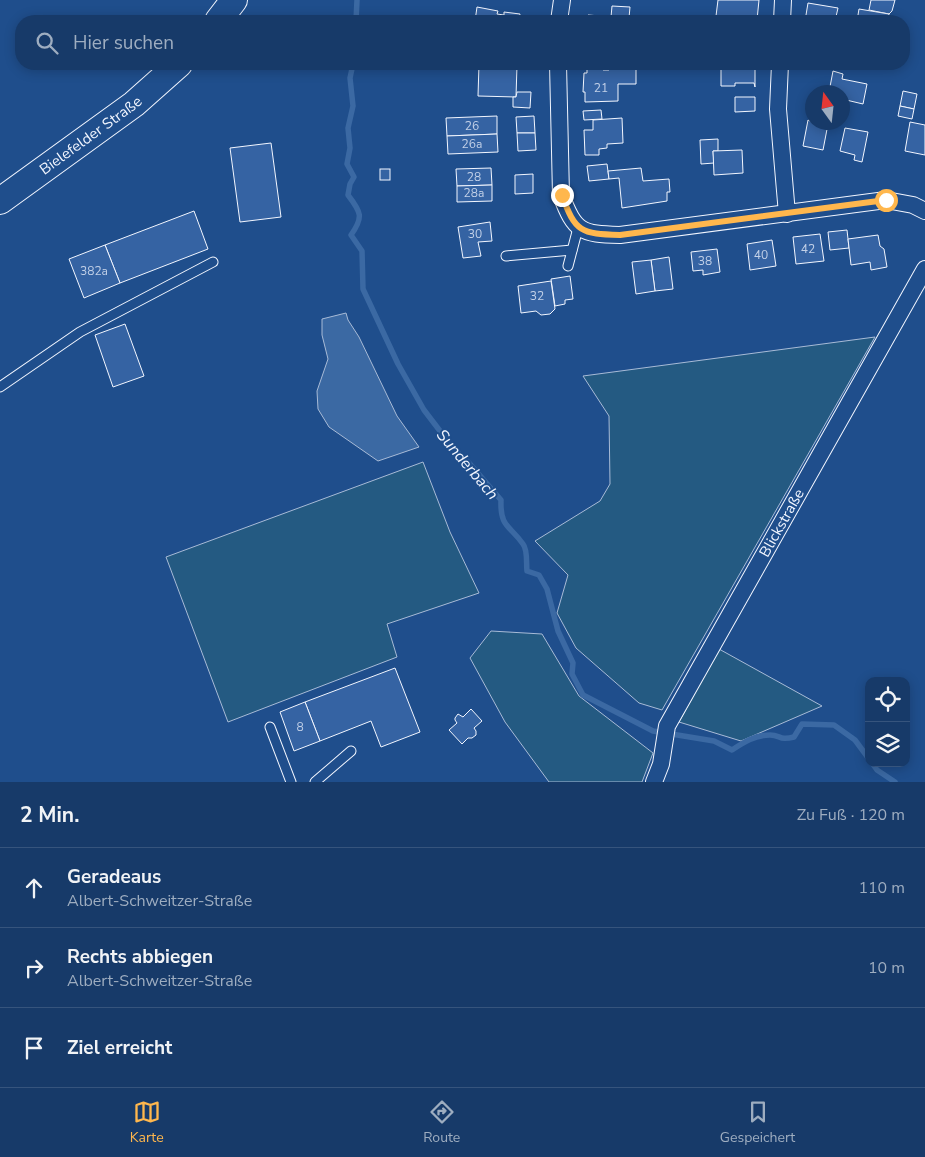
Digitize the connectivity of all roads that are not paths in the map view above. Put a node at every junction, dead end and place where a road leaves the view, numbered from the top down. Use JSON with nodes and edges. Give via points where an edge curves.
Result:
{"nodes":[{"id":1,"x":234,"y":0,"type":"edge"},
{"id":2,"x":562,"y":0,"type":"edge"},
{"id":3,"x":783,"y":0,"type":"edge"},
{"id":4,"x":223,"y":15,"type":"edge"},
{"id":5,"x":560,"y":15,"type":"edge"},
{"id":6,"x":782,"y":15,"type":"edge"},
{"id":7,"x":172,"y":70,"type":"edge"},
{"id":8,"x":558,"y":70,"type":"edge"},
{"id":9,"x":780,"y":70,"type":"edge"},
{"id":10,"x":0,"y":200,"type":"edge"},
{"id":11,"x":925,"y":212,"type":"edge"},
{"id":12,"x":787,"y":214,"type":"junction"},
{"id":13,"x":578,"y":228,"type":"junction"},
{"id":14,"x":572,"y":250,"type":"junction"},
{"id":15,"x":506,"y":256,"type":"dead end"},
{"id":16,"x":213,"y":262,"type":"dead end"},
{"id":17,"x":568,"y":266,"type":"dead end"},
{"id":18,"x":925,"y":269,"type":"edge"},
{"id":19,"x":0,"y":387,"type":"edge"},
{"id":20,"x":270,"y":727,"type":"dead end"},
{"id":21,"x":351,"y":751,"type":"dead end"},
{"id":22,"x":291,"y":782,"type":"edge"},
{"id":23,"x":315,"y":782,"type":"edge"},
{"id":24,"x":654,"y":782,"type":"edge"}],
"edges":[{"from":1,"to":4,"type":"main road"},
{"from":2,"to":5,"type":"street"},
{"from":3,"to":6,"type":"street"},
{"from":7,"to":10,"type":"main road","name":"Bielefelder Straße","via":[[134,104]]},
{"from":8,"to":13,"type":"street","via":[[562,195],[568,214]]},
{"from":9,"to":12,"type":"street","via":[[778,109]]},
{"from":11,"to":12,"type":"street","via":[[913,205],[886,200]]},
{"from":12,"to":13,"type":"street","via":[[620,235],[597,234]]},
{"from":13,"to":14,"type":"lane"},
{"from":14,"to":15,"type":"lane"},
{"from":14,"to":17,"type":"lane"},
{"from":16,"to":19,"type":"lane","via":[[80,332]]},
{"from":18,"to":24,"type":"street","name":"Blickstraße","via":[[665,733],[661,764]]},
{"from":20,"to":22,"type":"lane"},
{"from":21,"to":23,"type":"lane"}]}
